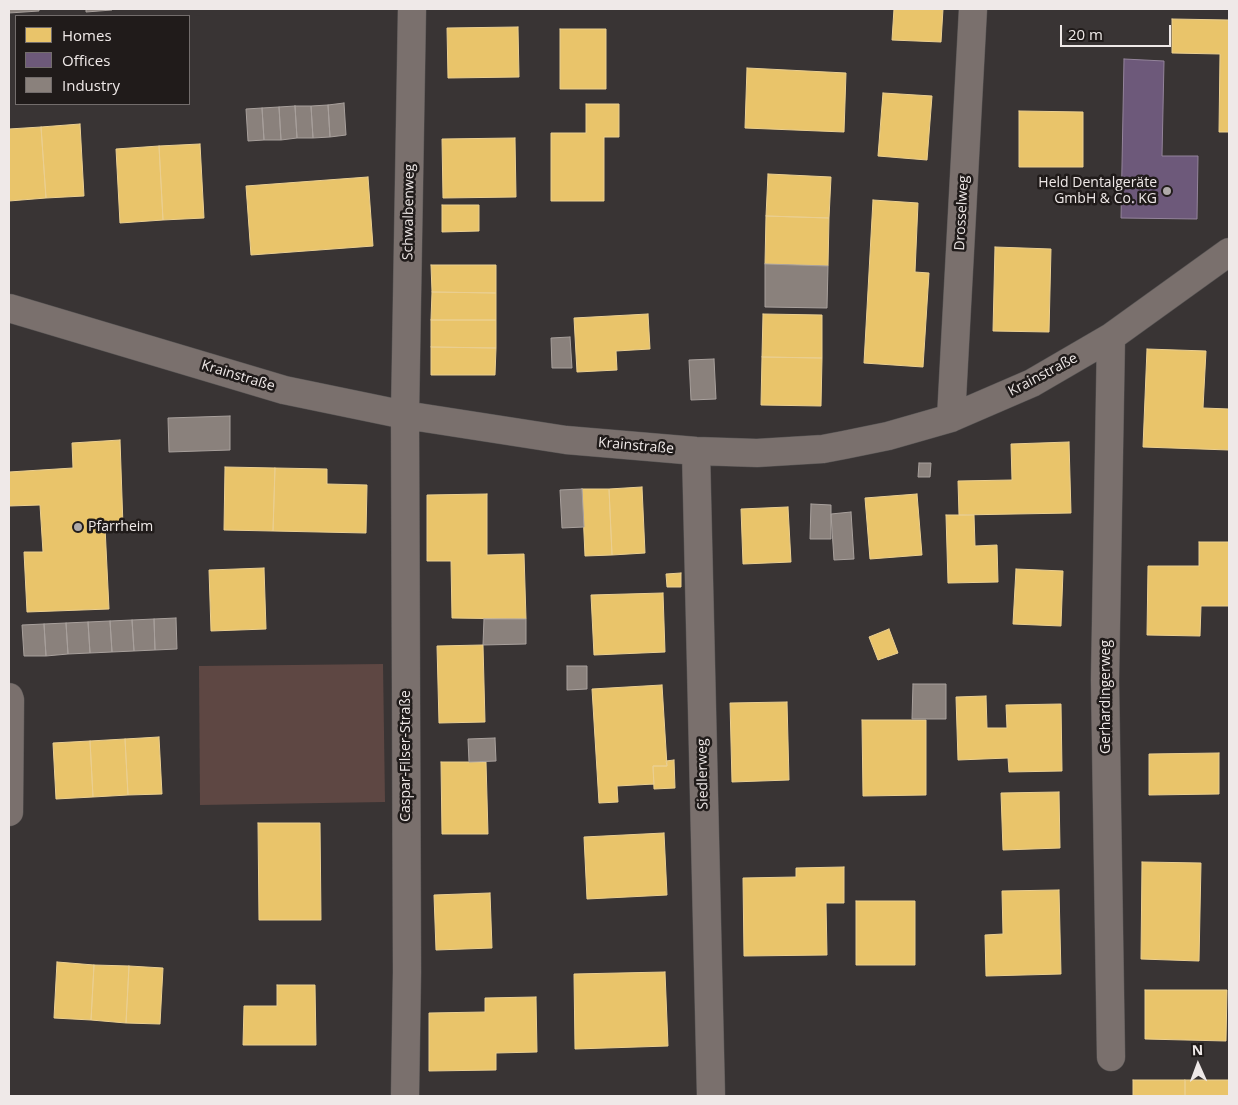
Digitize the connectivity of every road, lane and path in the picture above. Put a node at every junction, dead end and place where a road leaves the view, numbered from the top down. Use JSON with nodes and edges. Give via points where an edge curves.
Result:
{"nodes":[{"id":1,"x":412,"y":9,"type":"edge"},
{"id":2,"x":973,"y":9,"type":"edge"},
{"id":3,"x":1229,"y":252,"type":"edge"},
{"id":4,"x":9,"y":308,"type":"edge"},
{"id":5,"x":1112,"y":337,"type":"junction"},
{"id":6,"x":405,"y":415,"type":"junction"},
{"id":7,"x":951,"y":418,"type":"junction"},
{"id":8,"x":696,"y":451,"type":"junction"},
{"id":9,"x":9,"y":697,"type":"edge"},
{"id":10,"x":9,"y":812,"type":"edge"},
{"id":11,"x":1111,"y":1057,"type":"dead end"},
{"id":12,"x":405,"y":1096,"type":"edge"},
{"id":13,"x":711,"y":1096,"type":"edge"}],
"edges":[{"from":1,"to":6,"type":"street","name":"Schwalbenweg"},
{"from":2,"to":7,"type":"street","name":"Drosselweg"},
{"from":3,"to":5,"type":"street","name":"Krainstraße"},
{"from":4,"to":6,"type":"street","name":"Krainstraße","via":[[284,390]]},
{"from":5,"to":7,"type":"street","name":"Krainstraße","via":[[1032,383]]},
{"from":5,"to":11,"type":"street","name":"Gerhardingerweg","via":[[1105,680]]},
{"from":6,"to":8,"type":"street","name":"Krainstraße","via":[[566,440]]},
{"from":6,"to":12,"type":"street","name":"Caspar-Filser-Straße"},
{"from":7,"to":8,"type":"street","name":"Krainstraße","via":[[888,436],[823,449],[758,453]]},
{"from":8,"to":13,"type":"street","name":"Siedlerweg"},
{"from":9,"to":10,"type":"street"}]}
